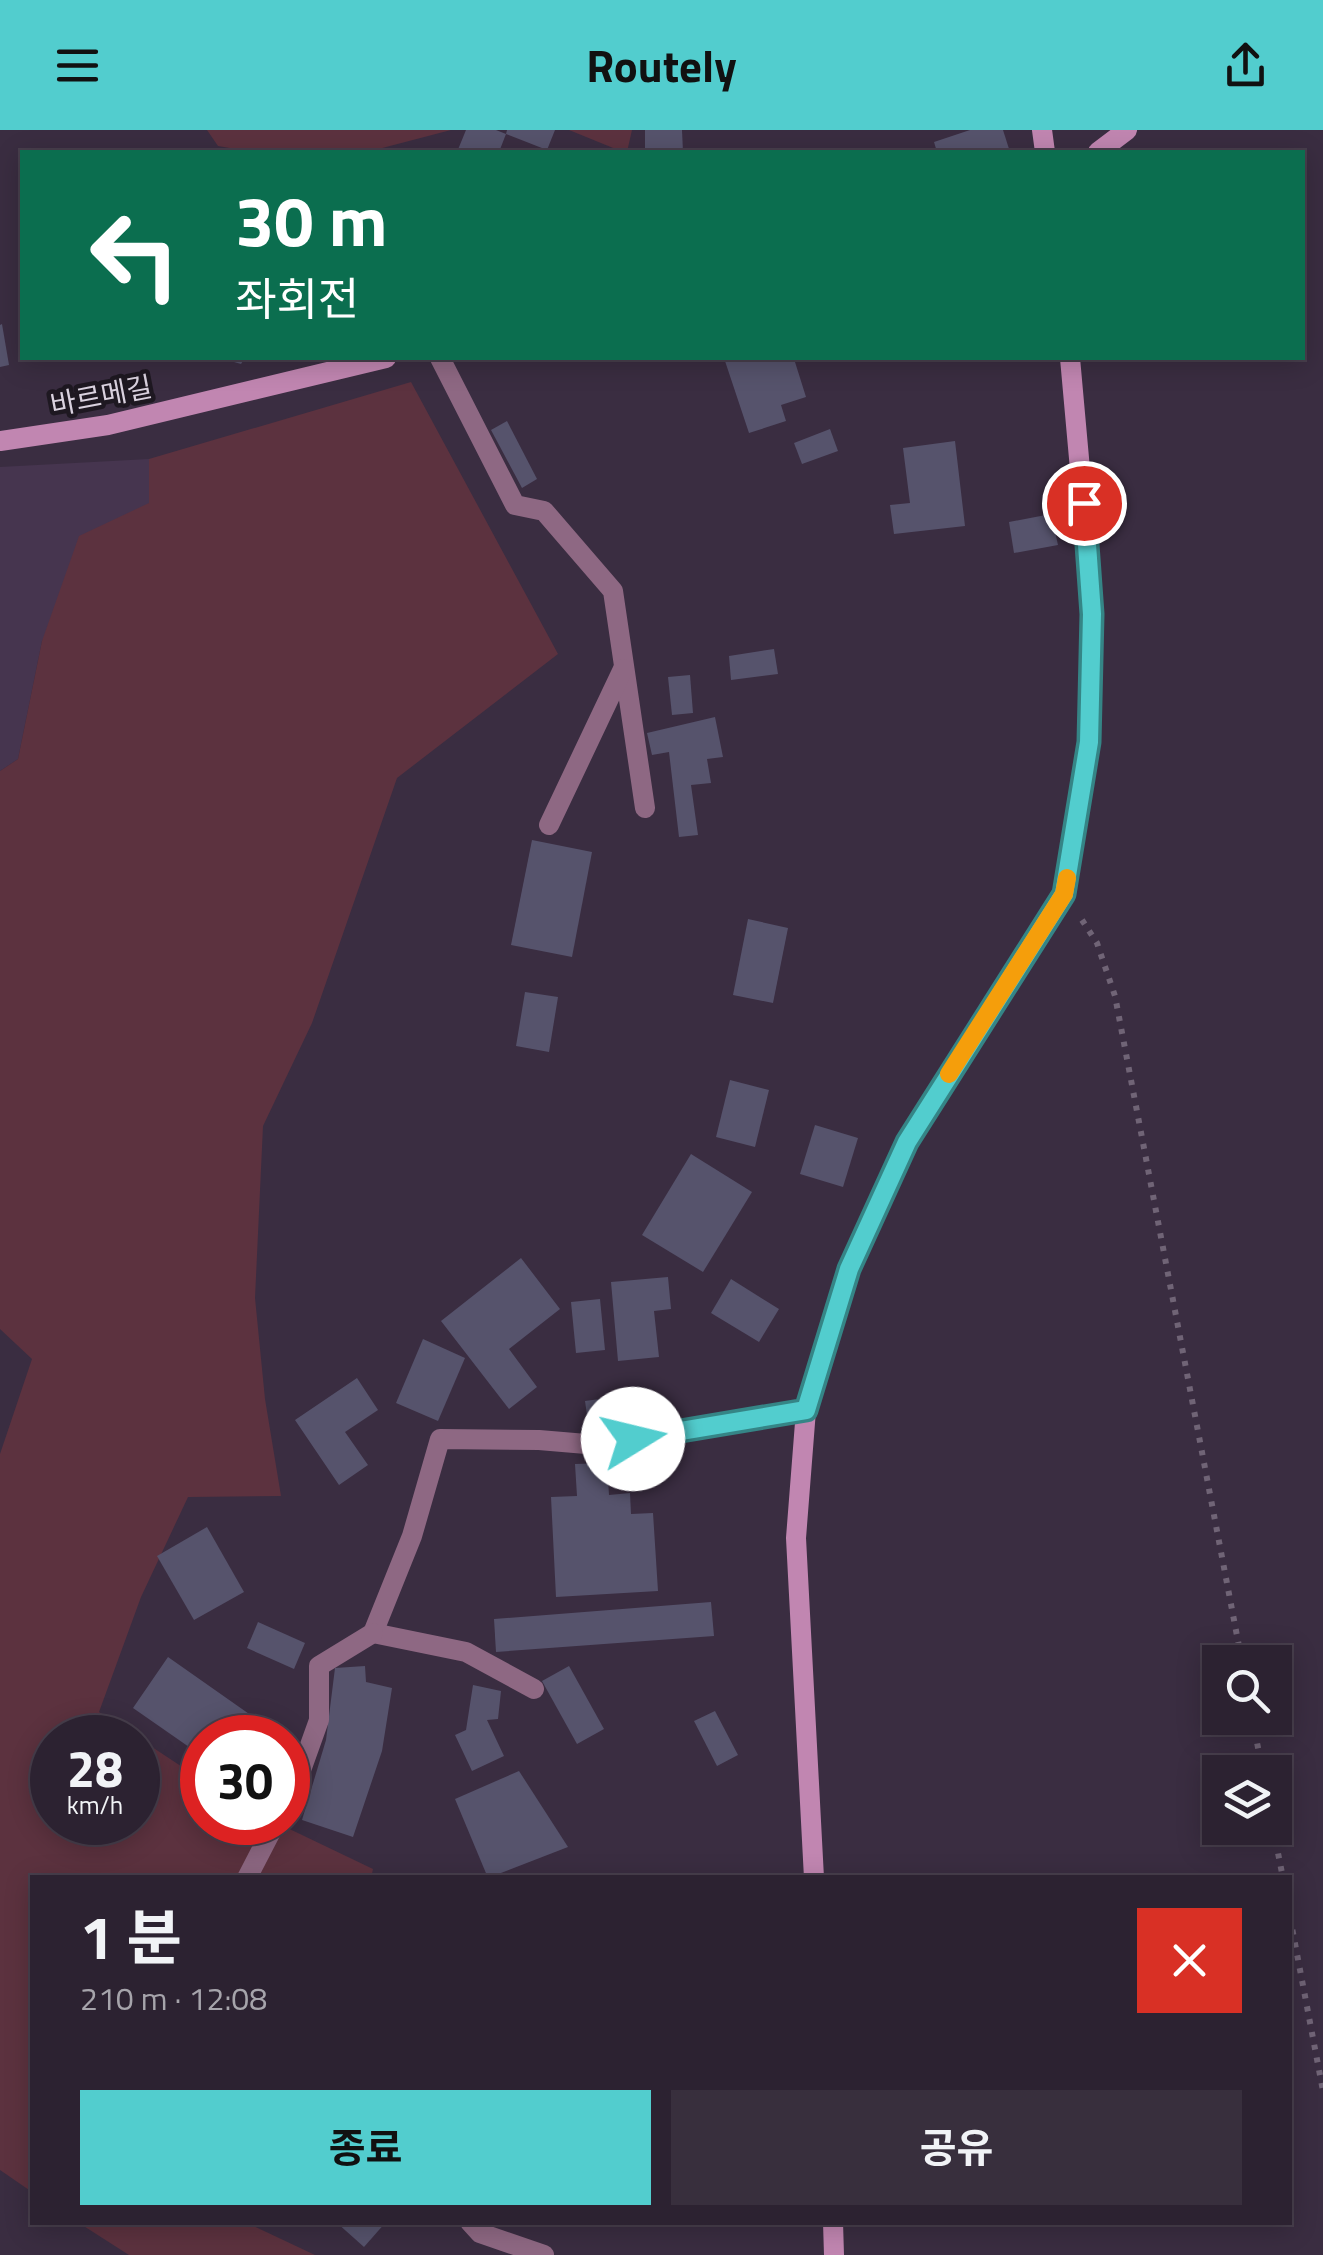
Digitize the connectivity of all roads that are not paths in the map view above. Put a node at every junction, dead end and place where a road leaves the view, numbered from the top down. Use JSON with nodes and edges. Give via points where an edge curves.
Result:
{"nodes":[{"id":1,"x":1128,"y":130,"type":"edge"},
{"id":2,"x":1101,"y":150,"type":"edge"},
{"id":3,"x":378,"y":360,"type":"edge"},
{"id":4,"x":441,"y":360,"type":"edge"},
{"id":5,"x":1070,"y":360,"type":"edge"},
{"id":6,"x":0,"y":440,"type":"edge"},
{"id":7,"x":624,"y":668,"type":"junction"},
{"id":8,"x":645,"y":808,"type":"dead end"},
{"id":9,"x":549,"y":825,"type":"dead end"},
{"id":10,"x":806,"y":1410,"type":"junction"},
{"id":11,"x":373,"y":1633,"type":"junction"},
{"id":12,"x":534,"y":1688,"type":"dead end"},
{"id":13,"x":310,"y":1748,"type":"edge"},
{"id":14,"x":264,"y":1845,"type":"edge"},
{"id":15,"x":249,"y":1875,"type":"edge"},
{"id":16,"x":814,"y":1875,"type":"edge"},
{"id":17,"x":473,"y":2225,"type":"edge"},
{"id":18,"x":833,"y":2225,"type":"edge"},
{"id":19,"x":544,"y":2255,"type":"edge"},
{"id":20,"x":834,"y":2255,"type":"edge"}],
"edges":[{"from":1,"to":2,"type":"street"},
{"from":3,"to":6,"type":"street","name":"바르메길","via":[[108,425]]},
{"from":4,"to":7,"type":"street","via":[[515,505],[544,511],[613,591]]},
{"from":5,"to":10,"type":"street","via":[[1092,614],[1089,742],[1064,894],[907,1142],[849,1269]]},
{"from":7,"to":8,"type":"street"},
{"from":7,"to":9,"type":"street"},
{"from":10,"to":11,"type":"street","via":[[598,1445],[440,1440],[412,1536]]},
{"from":10,"to":16,"type":"street","via":[[796,1538]]},
{"from":11,"to":12,"type":"street","via":[[466,1652]]},
{"from":11,"to":13,"type":"street","via":[[320,1666],[320,1720]]},
{"from":14,"to":15,"type":"street"},
{"from":17,"to":19,"type":"street"},
{"from":18,"to":20,"type":"street"}]}
